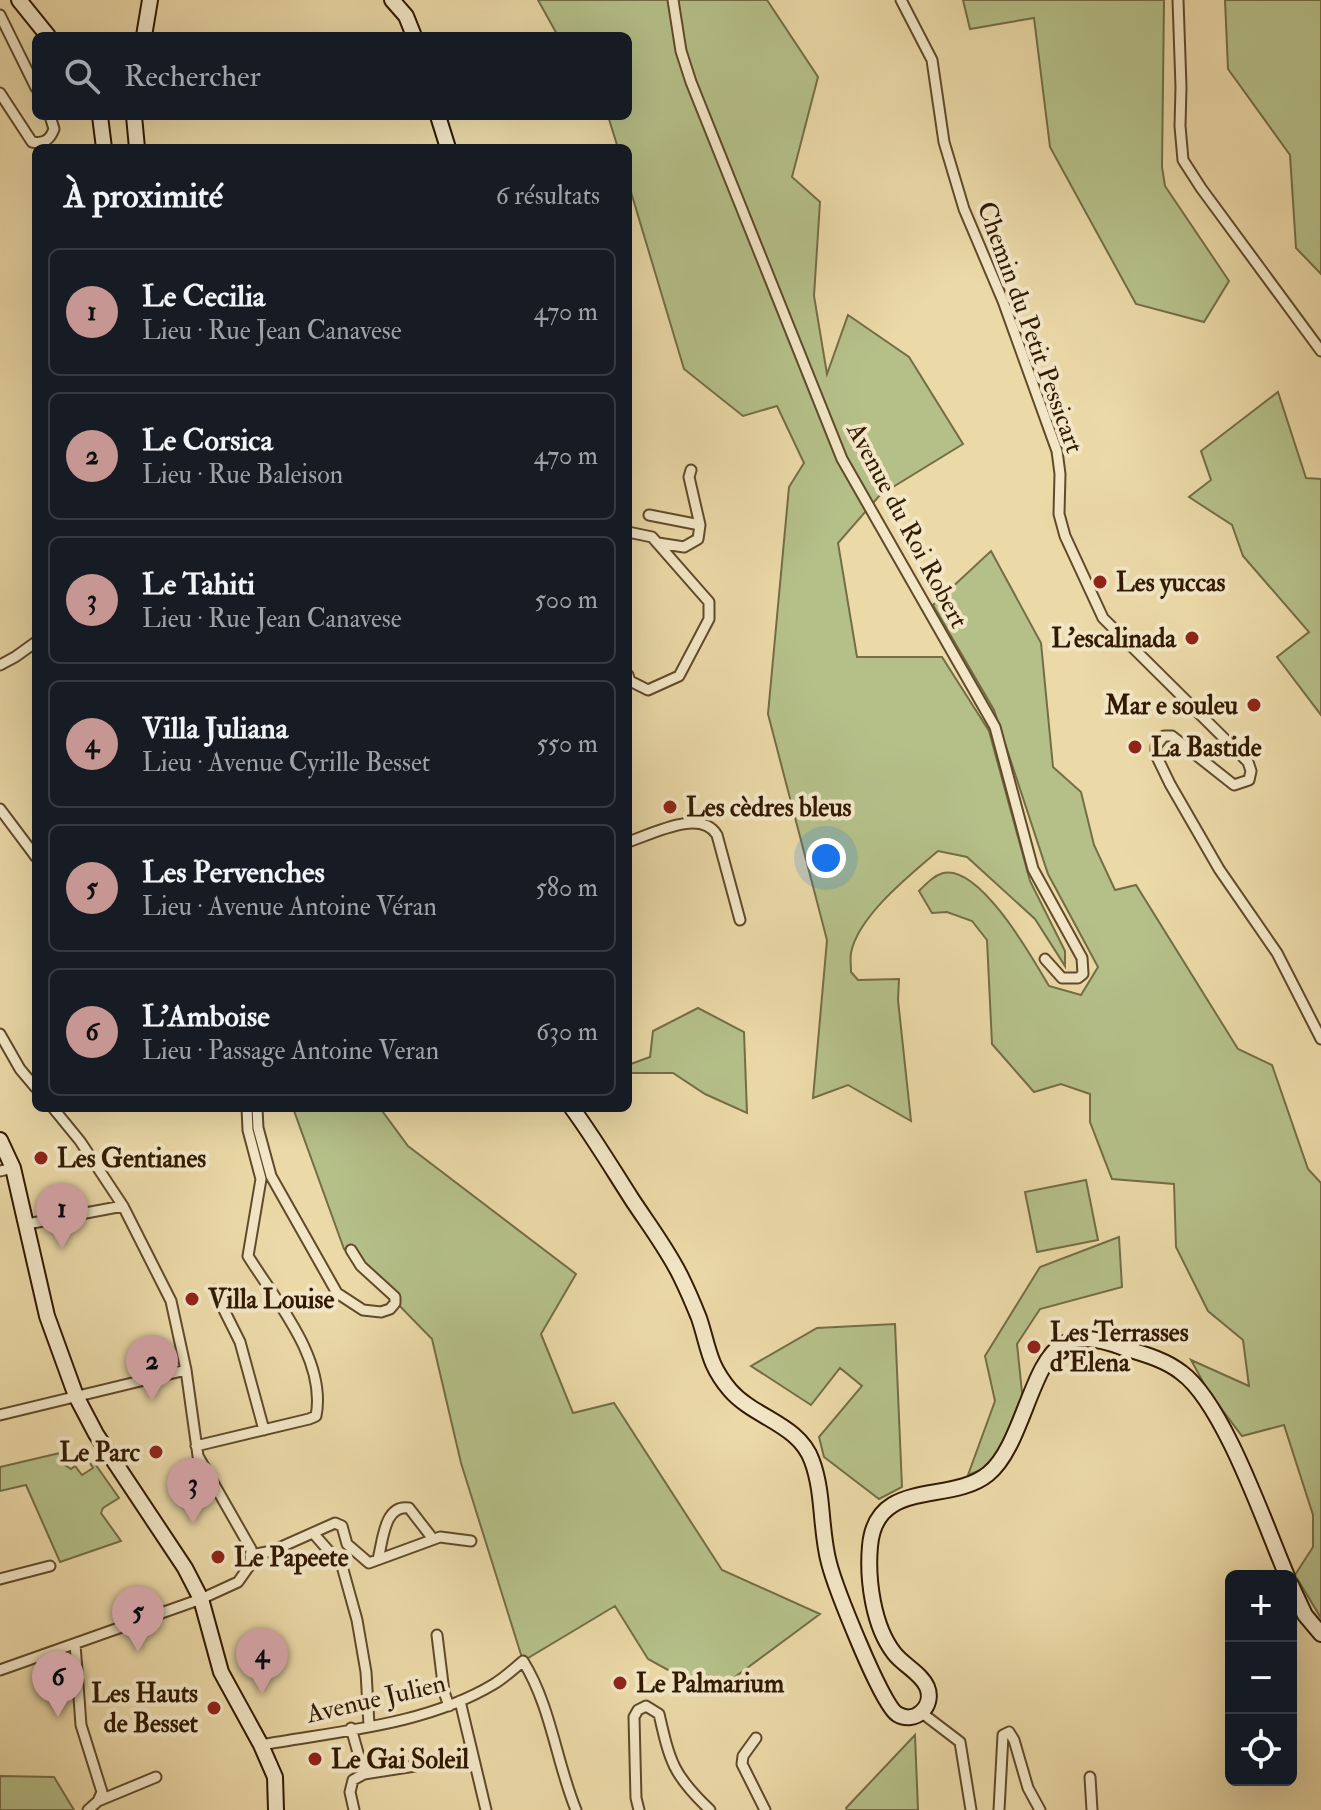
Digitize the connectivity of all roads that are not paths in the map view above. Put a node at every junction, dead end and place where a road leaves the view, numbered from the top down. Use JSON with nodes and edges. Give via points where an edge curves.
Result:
{"nodes":[{"id":1,"x":19,"y":0,"type":"edge"},
{"id":2,"x":150,"y":0,"type":"edge"},
{"id":3,"x":392,"y":0,"type":"edge"},
{"id":4,"x":673,"y":0,"type":"edge"},
{"id":5,"x":901,"y":0,"type":"edge"},
{"id":6,"x":1178,"y":0,"type":"edge"},
{"id":7,"x":0,"y":15,"type":"edge"},
{"id":8,"x":45,"y":32,"type":"edge"},
{"id":9,"x":145,"y":32,"type":"edge"},
{"id":10,"x":412,"y":32,"type":"edge"},
{"id":11,"x":32,"y":80,"type":"edge"},
{"id":12,"x":0,"y":93,"type":"edge"},
{"id":13,"x":51,"y":120,"type":"edge"},
{"id":14,"x":100,"y":120,"type":"edge"},
{"id":15,"x":134,"y":120,"type":"edge"},
{"id":16,"x":439,"y":120,"type":"edge"},
{"id":17,"x":104,"y":144,"type":"edge"},
{"id":18,"x":137,"y":144,"type":"edge"},
{"id":19,"x":447,"y":144,"type":"edge"},
{"id":20,"x":1321,"y":351,"type":"edge"},
{"id":21,"x":691,"y":470,"type":"dead end"},
{"id":22,"x":649,"y":515,"type":"dead end"},
{"id":23,"x":700,"y":525,"type":"junction"},
{"id":24,"x":632,"y":533,"type":"edge"},
{"id":25,"x":658,"y":543,"type":"junction"},
{"id":26,"x":32,"y":645,"type":"edge"},
{"id":27,"x":0,"y":665,"type":"edge"},
{"id":28,"x":632,"y":682,"type":"edge"},
{"id":29,"x":0,"y":809,"type":"edge"},
{"id":30,"x":632,"y":841,"type":"edge"},
{"id":31,"x":32,"y":852,"type":"edge"},
{"id":32,"x":740,"y":920,"type":"dead end"},
{"id":33,"x":1045,"y":959,"type":"dead end"},
{"id":34,"x":0,"y":1034,"type":"edge"},
{"id":35,"x":1321,"y":1039,"type":"edge"},
{"id":36,"x":32,"y":1083,"type":"edge"},
{"id":37,"x":56,"y":1112,"type":"edge"},
{"id":38,"x":247,"y":1112,"type":"edge"},
{"id":39,"x":257,"y":1112,"type":"edge"},
{"id":40,"x":575,"y":1112,"type":"edge"},
{"id":41,"x":0,"y":1140,"type":"edge"},
{"id":42,"x":7,"y":1169,"type":"edge"},
{"id":43,"x":123,"y":1206,"type":"junction"},
{"id":44,"x":27,"y":1224,"type":"junction"},
{"id":45,"x":351,"y":1250,"type":"dead end"},
{"id":46,"x":214,"y":1290,"type":"dead end"},
{"id":47,"x":186,"y":1370,"type":"junction"},
{"id":48,"x":76,"y":1396,"type":"junction"},
{"id":49,"x":0,"y":1415,"type":"edge"},
{"id":50,"x":264,"y":1430,"type":"junction"},
{"id":51,"x":196,"y":1446,"type":"junction"},
{"id":52,"x":313,"y":1533,"type":"junction"},
{"id":53,"x":433,"y":1539,"type":"junction"},
{"id":54,"x":471,"y":1541,"type":"dead end"},
{"id":55,"x":250,"y":1555,"type":"junction"},
{"id":56,"x":378,"y":1559,"type":"junction"},
{"id":57,"x":50,"y":1566,"type":"dead end"},
{"id":58,"x":1284,"y":1570,"type":"edge"},
{"id":59,"x":0,"y":1579,"type":"edge"},
{"id":60,"x":1297,"y":1598,"type":"edge"},
{"id":61,"x":201,"y":1599,"type":"junction"},
{"id":62,"x":1321,"y":1634,"type":"edge"},
{"id":63,"x":437,"y":1635,"type":"dead end"},
{"id":64,"x":75,"y":1644,"type":"junction"},
{"id":65,"x":0,"y":1670,"type":"edge"},
{"id":66,"x":460,"y":1701,"type":"junction"},
{"id":67,"x":449,"y":1706,"type":"junction"},
{"id":68,"x":922,"y":1713,"type":"junction"},
{"id":69,"x":369,"y":1725,"type":"junction"},
{"id":70,"x":351,"y":1728,"type":"junction"},
{"id":71,"x":756,"y":1738,"type":"dead end"},
{"id":72,"x":261,"y":1745,"type":"junction"},
{"id":73,"x":415,"y":1766,"type":"dead end"},
{"id":74,"x":364,"y":1774,"type":"junction"},
{"id":75,"x":156,"y":1777,"type":"dead end"},
{"id":76,"x":1090,"y":1777,"type":"dead end"},
{"id":77,"x":98,"y":1801,"type":"junction"},
{"id":78,"x":88,"y":1810,"type":"edge"},
{"id":79,"x":276,"y":1810,"type":"edge"},
{"id":80,"x":354,"y":1810,"type":"edge"},
{"id":81,"x":486,"y":1810,"type":"edge"},
{"id":82,"x":576,"y":1810,"type":"edge"},
{"id":83,"x":639,"y":1810,"type":"edge"},
{"id":84,"x":710,"y":1810,"type":"edge"},
{"id":85,"x":765,"y":1810,"type":"edge"},
{"id":86,"x":971,"y":1810,"type":"edge"},
{"id":87,"x":999,"y":1810,"type":"edge"},
{"id":88,"x":1040,"y":1810,"type":"edge"},
{"id":89,"x":1092,"y":1810,"type":"edge"}],
"edges":[{"from":1,"to":8,"type":"street"},
{"from":2,"to":9,"type":"street"},
{"from":3,"to":10,"type":"street"},
{"from":4,"to":33,"type":"street","name":"Avenue du Roi Robert","via":[[691,82],[842,459],[995,727],[1033,869],[1082,958],[1083,974],[1062,978]]},
{"from":5,"to":35,"type":"street","name":"Chemin du Petit Pessicart","via":[[932,60],[944,142],[964,209],[1057,451],[1065,536],[1103,618],[1248,762],[1249,780],[1234,785],[1172,736],[1164,736],[1156,746],[1170,784],[1219,869],[1282,961]]},
{"from":6,"to":20,"type":"street","via":[[1183,160]]},
{"from":7,"to":11,"type":"street"},
{"from":12,"to":13,"type":"street","via":[[32,142],[49,139]]},
{"from":14,"to":17,"type":"street"},
{"from":15,"to":18,"type":"street"},
{"from":16,"to":19,"type":"street"},
{"from":21,"to":23,"type":"street"},
{"from":22,"to":23,"type":"street"},
{"from":23,"to":25,"type":"street","via":[[698,539],[684,547]]},
{"from":24,"to":25,"type":"street"},
{"from":25,"to":28,"type":"street","via":[[709,602],[709,619],[679,676],[648,690]]},
{"from":26,"to":27,"type":"street"},
{"from":29,"to":31,"type":"street"},
{"from":30,"to":32,"type":"street","via":[[688,823],[712,826]]},
{"from":34,"to":36,"type":"street"},
{"from":37,"to":43,"type":"street"},
{"from":38,"to":50,"type":"street","via":[[261,1179],[248,1256],[304,1345],[319,1401],[316,1416]]},
{"from":39,"to":45,"type":"street","via":[[271,1176],[337,1293],[363,1310],[390,1309],[395,1297]]},
{"from":40,"to":68,"type":"street","via":[[670,1256],[718,1375],[750,1410],[788,1430],[805,1447],[816,1475],[829,1563],[879,1689],[900,1716]]},
{"from":41,"to":42,"type":"street"},
{"from":42,"to":44,"type":"street"},
{"from":43,"to":44,"type":"street"},
{"from":43,"to":47,"type":"street","via":[[171,1301]]},
{"from":44,"to":48,"type":"street","via":[[47,1316]]},
{"from":46,"to":50,"type":"street","via":[[240,1342]]},
{"from":47,"to":48,"type":"street"},
{"from":47,"to":51,"type":"street"},
{"from":48,"to":49,"type":"street"},
{"from":48,"to":61,"type":"street"},
{"from":50,"to":51,"type":"street"},
{"from":51,"to":55,"type":"street"},
{"from":52,"to":55,"type":"street"},
{"from":52,"to":56,"type":"street","via":[[335,1523],[342,1526],[347,1544],[369,1563]]},
{"from":52,"to":69,"type":"street","via":[[342,1566],[366,1672]]},
{"from":53,"to":54,"type":"street"},
{"from":53,"to":56,"type":"street"},
{"from":53,"to":56,"type":"street","via":[[409,1508],[402,1507],[387,1522]]},
{"from":55,"to":61,"type":"street","via":[[250,1565],[238,1582]]},
{"from":57,"to":59,"type":"street"},
{"from":58,"to":68,"type":"street","via":[[1232,1445],[1196,1385],[1171,1365],[1114,1344],[1090,1339],[1064,1343],[1046,1361],[997,1465],[977,1481],[891,1505],[872,1535],[870,1576],[882,1632],[896,1656],[927,1684],[929,1699]]},
{"from":60,"to":62,"type":"street"},
{"from":61,"to":64,"type":"street"},
{"from":61,"to":72,"type":"street","via":[[221,1672]]},
{"from":63,"to":67,"type":"street"},
{"from":64,"to":65,"type":"street"},
{"from":64,"to":77,"type":"street","via":[[81,1725],[102,1792]]},
{"from":66,"to":67,"type":"street","name":"Avenue Julien"},
{"from":66,"to":81,"type":"street"},
{"from":66,"to":82,"type":"street","name":"Avenue Julien","via":[[523,1661],[533,1677]]},
{"from":67,"to":69,"type":"street","name":"Avenue Julien"},
{"from":68,"to":86,"type":"street","via":[[960,1742]]},
{"from":69,"to":70,"type":"street","name":"Avenue Julien"},
{"from":70,"to":72,"type":"street","name":"Avenue Julien"},
{"from":70,"to":74,"type":"street"},
{"from":71,"to":85,"type":"street","via":[[742,1764]]},
{"from":72,"to":79,"type":"street","via":[[275,1777]]},
{"from":73,"to":74,"type":"street"},
{"from":74,"to":80,"type":"street","via":[[353,1780]]},
{"from":75,"to":77,"type":"street"},
{"from":76,"to":89,"type":"street"},
{"from":77,"to":78,"type":"street"},
{"from":83,"to":84,"type":"street","via":[[634,1717],[646,1706],[659,1714],[678,1777]]},
{"from":87,"to":88,"type":"street","via":[[1003,1735],[1009,1732]]}]}
